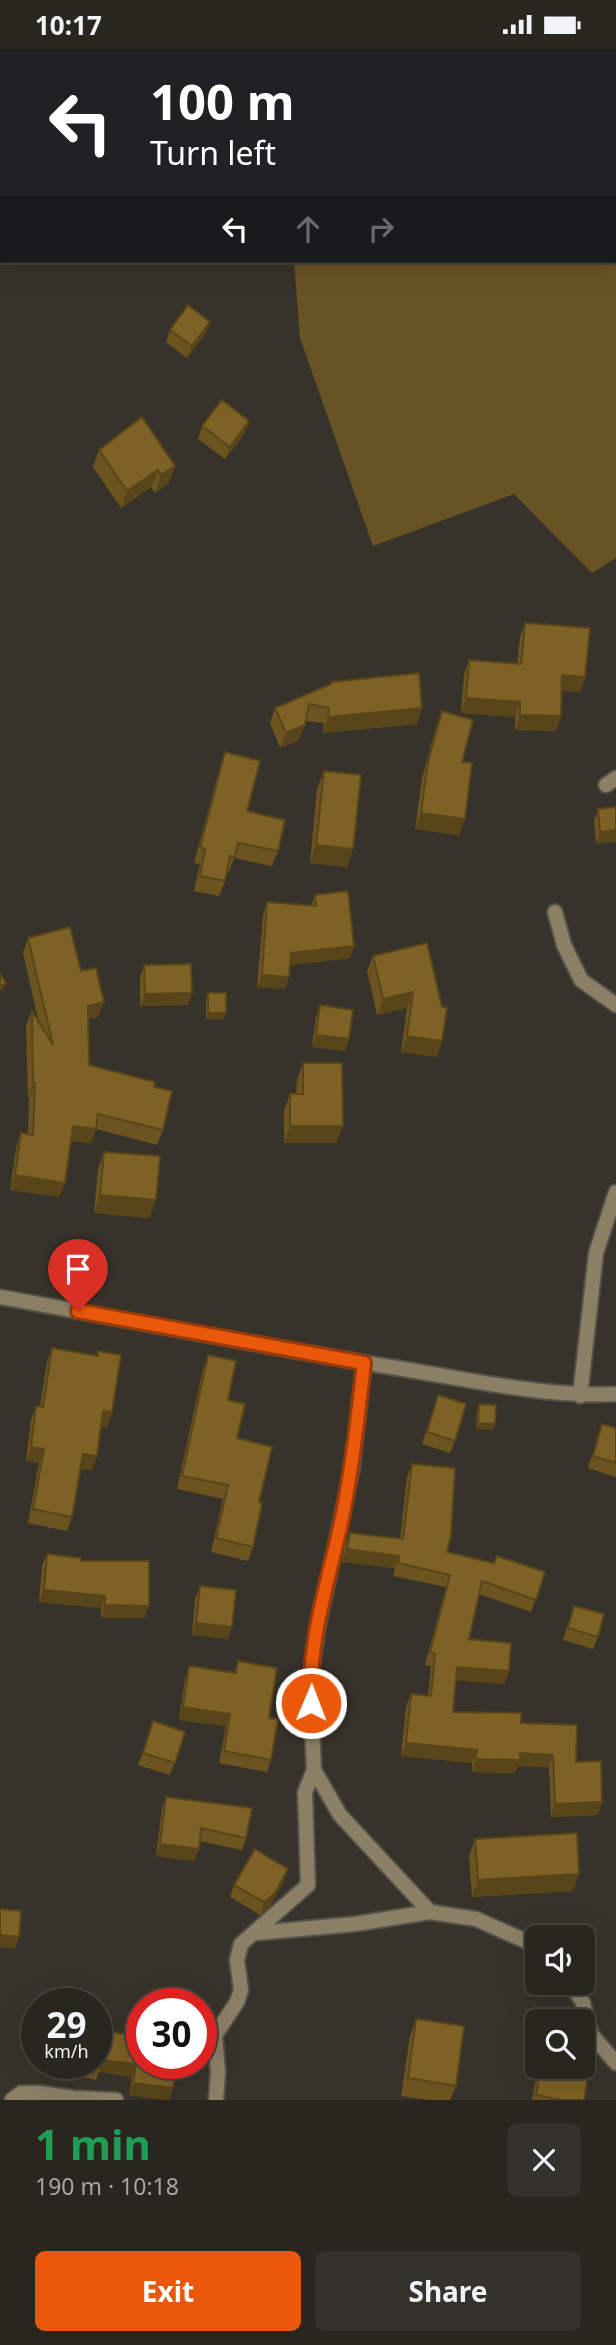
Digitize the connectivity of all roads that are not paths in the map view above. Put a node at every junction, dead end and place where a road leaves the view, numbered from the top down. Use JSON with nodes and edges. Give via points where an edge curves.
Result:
{"nodes":[{"id":1,"x":555,"y":912,"type":"dead end"},
{"id":2,"x":616,"y":1005,"type":"edge"},
{"id":3,"x":616,"y":1192,"type":"edge"},
{"id":4,"x":0,"y":1297,"type":"edge"},
{"id":5,"x":364,"y":1363,"type":"junction"},
{"id":6,"x":616,"y":1394,"type":"edge"},
{"id":7,"x":580,"y":1396,"type":"junction"},
{"id":8,"x":314,"y":1770,"type":"junction"},
{"id":9,"x":430,"y":1912,"type":"junction"},
{"id":10,"x":257,"y":1933,"type":"junction"},
{"id":11,"x":525,"y":1941,"type":"edge"},
{"id":12,"x":578,"y":1995,"type":"edge"},
{"id":13,"x":616,"y":2063,"type":"edge"},
{"id":14,"x":12,"y":2100,"type":"edge"},
{"id":15,"x":116,"y":2100,"type":"edge"},
{"id":16,"x":216,"y":2100,"type":"edge"}],
"edges":[{"from":1,"to":2,"type":"street","via":[[564,945],[582,980]]},
{"from":3,"to":7,"type":"street","via":[[596,1252]]},
{"from":4,"to":5,"type":"street"},
{"from":5,"to":7,"type":"street"},
{"from":5,"to":8,"type":"street","via":[[352,1469],[310,1680]]},
{"from":6,"to":7,"type":"street"},
{"from":8,"to":9,"type":"street","via":[[340,1815]]},
{"from":8,"to":10,"type":"street","via":[[305,1792],[309,1885]]},
{"from":9,"to":10,"type":"street"},
{"from":9,"to":11,"type":"street","via":[[476,1919]]},
{"from":10,"to":16,"type":"street","via":[[242,1944],[237,1960],[241,1990],[215,2035]]},
{"from":12,"to":13,"type":"street","via":[[591,2034]]},
{"from":14,"to":15,"type":"street","via":[[21,2093],[40,2093]]}]}
